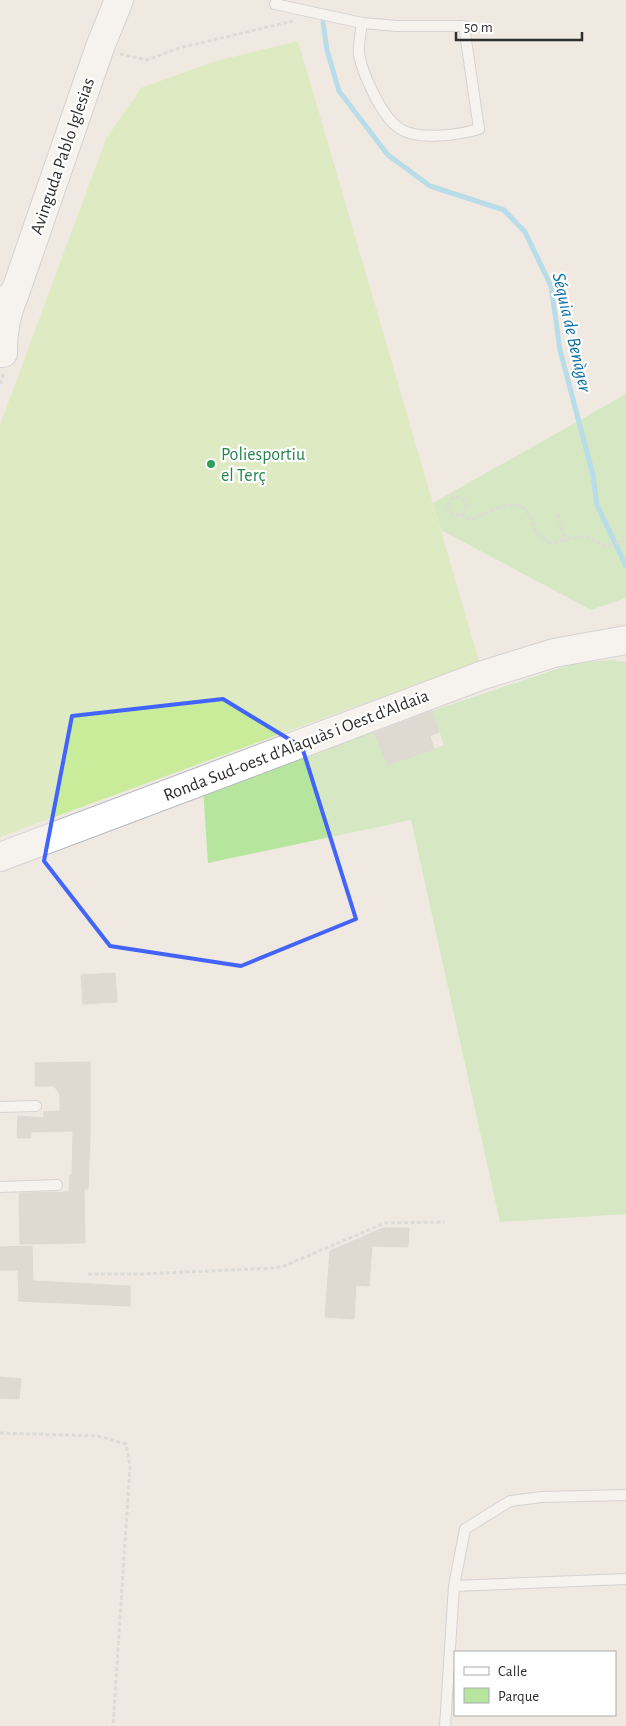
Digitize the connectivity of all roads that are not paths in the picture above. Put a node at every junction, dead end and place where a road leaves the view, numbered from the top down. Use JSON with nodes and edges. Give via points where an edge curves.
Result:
{"nodes":[{"id":1,"x":119,"y":0,"type":"edge"},
{"id":2,"x":275,"y":4,"type":"dead end"},
{"id":3,"x":362,"y":23,"type":"junction"},
{"id":4,"x":8,"y":300,"type":"edge"},
{"id":5,"x":1,"y":355,"type":"edge"},
{"id":6,"x":626,"y":640,"type":"edge"},
{"id":7,"x":596,"y":645,"type":"junction"},
{"id":8,"x":626,"y":649,"type":"edge"},
{"id":9,"x":0,"y":856,"type":"edge"},
{"id":10,"x":36,"y":1106,"type":"dead end"},
{"id":11,"x":0,"y":1107,"type":"edge"},
{"id":12,"x":57,"y":1185,"type":"dead end"},
{"id":13,"x":0,"y":1187,"type":"edge"},
{"id":14,"x":626,"y":1496,"type":"edge"},
{"id":15,"x":626,"y":1580,"type":"edge"},
{"id":16,"x":454,"y":1586,"type":"junction"},
{"id":17,"x":445,"y":1726,"type":"edge"}],
"edges":[{"from":1,"to":4,"type":"main road","name":"Avinguda Pablo Iglesias"},
{"from":2,"to":3,"type":"lane"},
{"from":3,"to":3,"type":"lane","via":[[359,53],[373,93],[398,128],[427,135],[459,135],[479,129],[464,26]]},
{"from":4,"to":5,"type":"main road","name":"Avinguda Pablo Iglesias"},
{"from":6,"to":7,"type":"main road","name":"Ronda Sud-oest d'Alaquàs i Oest d'Aldaia"},
{"from":7,"to":8,"type":"main road","name":"Ronda Sud-oest d'Alaquàs i Oest d'Aldaia"},
{"from":7,"to":9,"type":"main road","name":"Ronda Sud-oest d'Alaquàs i Oest d'Aldaia","via":[[554,652],[483,675]]},
{"from":10,"to":11,"type":"lane"},
{"from":12,"to":13,"type":"lane"},
{"from":14,"to":16,"type":"lane","via":[[542,1497],[510,1501],[465,1529]]},
{"from":15,"to":16,"type":"lane"},
{"from":16,"to":17,"type":"lane"}]}
